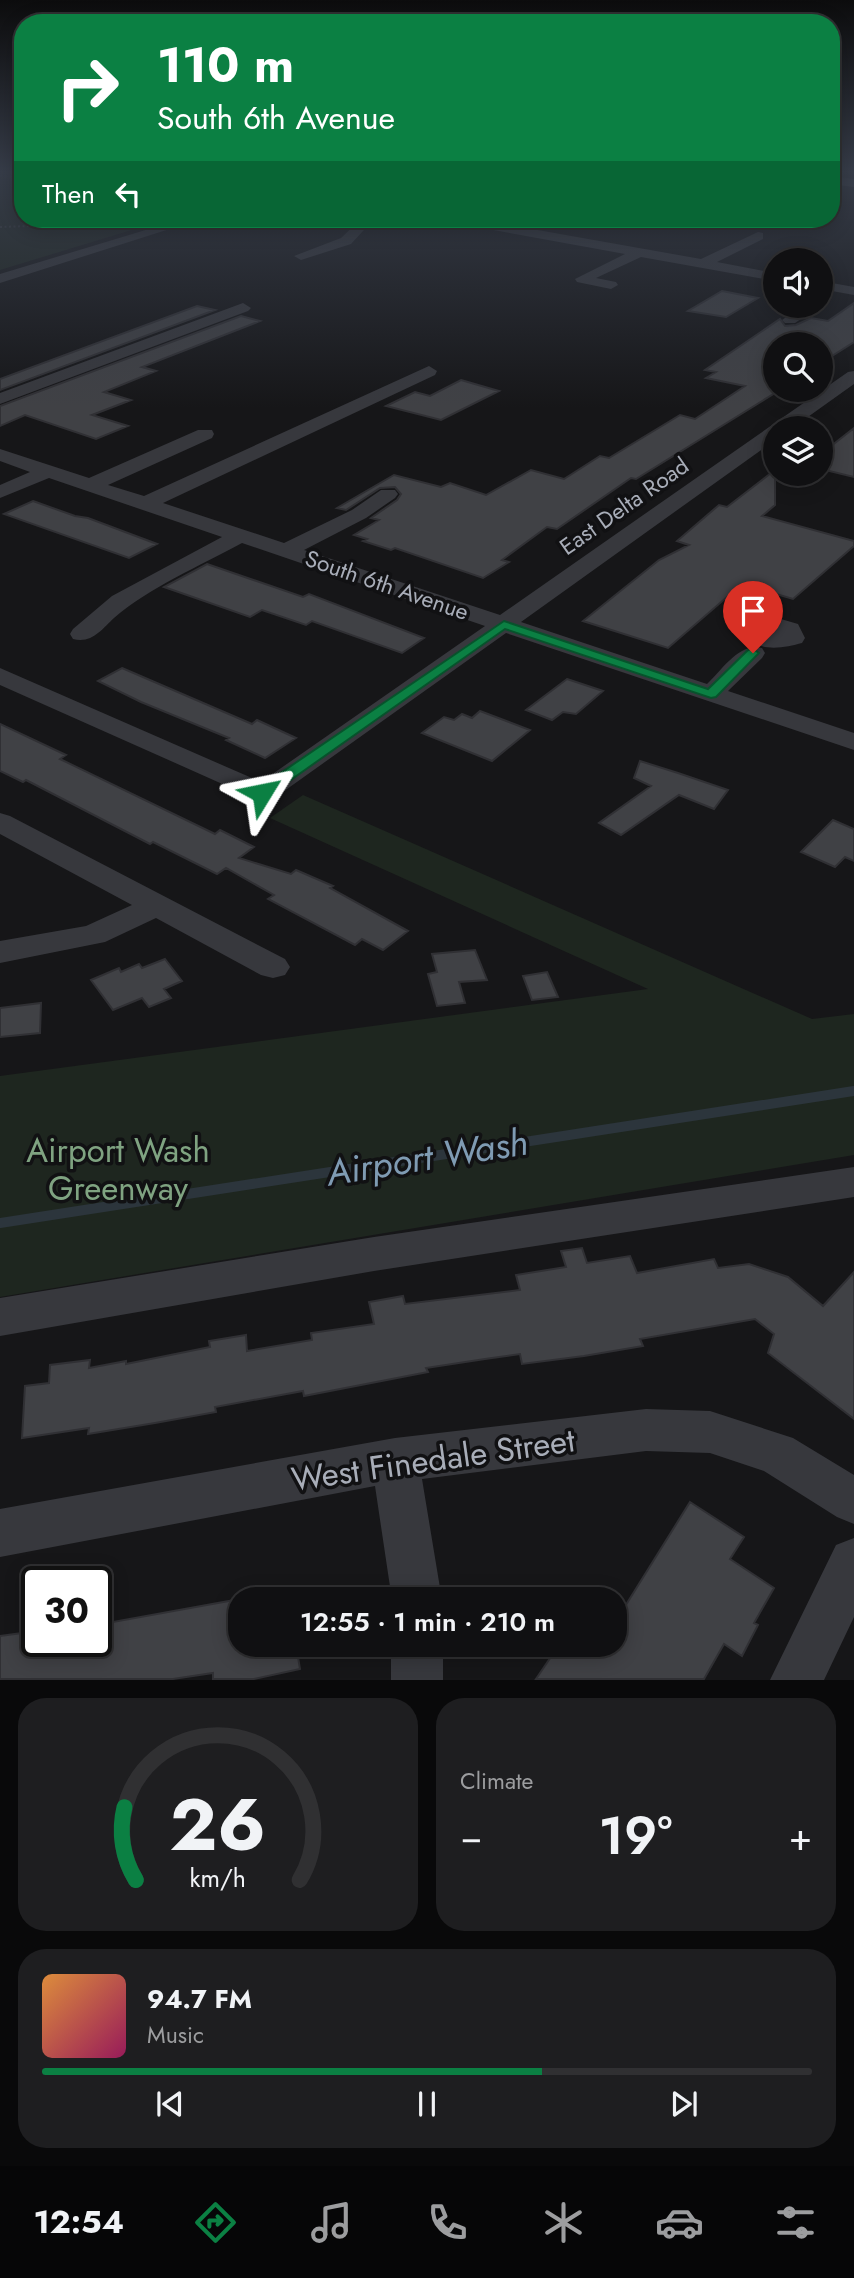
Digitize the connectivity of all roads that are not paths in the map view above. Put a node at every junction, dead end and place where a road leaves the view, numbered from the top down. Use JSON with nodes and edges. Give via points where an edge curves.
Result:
{"nodes":[{"id":1,"x":90,"y":251,"type":"edge"},
{"id":2,"x":314,"y":251,"type":"edge"},
{"id":3,"x":728,"y":251,"type":"edge"},
{"id":4,"x":640,"y":252,"type":"joint"},
{"id":5,"x":301,"y":256,"type":"dead end"},
{"id":6,"x":703,"y":264,"type":"junction"},
{"id":7,"x":763,"y":275,"type":"edge"},
{"id":8,"x":0,"y":279,"type":"edge"},
{"id":9,"x":611,"y":285,"type":"dead end"},
{"id":10,"x":243,"y":308,"type":"dead end"},
{"id":11,"x":793,"y":318,"type":"edge"},
{"id":12,"x":790,"y":320,"type":"dead end"},
{"id":13,"x":429,"y":371,"type":"dead end"},
{"id":14,"x":854,"y":376,"type":"edge"},
{"id":15,"x":0,"y":399,"type":"edge"},
{"id":16,"x":797,"y":416,"type":"edge"},
{"id":17,"x":205,"y":434,"type":"dead end"},
{"id":18,"x":763,"y":440,"type":"edge"},
{"id":19,"x":0,"y":455,"type":"edge"},
{"id":20,"x":48,"y":471,"type":"junction"},
{"id":21,"x":90,"y":485,"type":"junction"},
{"id":22,"x":0,"y":492,"type":"edge"},
{"id":23,"x":388,"y":494,"type":"dead end"},
{"id":24,"x":144,"y":504,"type":"junction"},
{"id":25,"x":240,"y":536,"type":"junction"},
{"id":26,"x":285,"y":551,"type":"junction"},
{"id":27,"x":504,"y":624,"type":"junction"},
{"id":28,"x":82,"y":634,"type":"dead end"},
{"id":29,"x":757,"y":649,"type":"dead end"},
{"id":30,"x":0,"y":676,"type":"edge"},
{"id":31,"x":711,"y":694,"type":"junction"},
{"id":32,"x":854,"y":742,"type":"edge"},
{"id":33,"x":0,"y":822,"type":"edge"},
{"id":34,"x":158,"y":905,"type":"junction"},
{"id":35,"x":0,"y":952,"type":"edge"},
{"id":36,"x":274,"y":967,"type":"dead end"},
{"id":37,"x":854,"y":1182,"type":"edge"},
{"id":38,"x":0,"y":1317,"type":"edge"},
{"id":39,"x":395,"y":1460,"type":"junction"},
{"id":40,"x":854,"y":1501,"type":"edge"},
{"id":41,"x":0,"y":1533,"type":"edge"},
{"id":42,"x":854,"y":1563,"type":"edge"},
{"id":43,"x":415,"y":1587,"type":"edge"},
{"id":44,"x":417,"y":1657,"type":"edge"},
{"id":45,"x":417,"y":1679,"type":"edge"},
{"id":46,"x":796,"y":1679,"type":"edge"}],
"edges":[{"from":1,"to":8,"type":"street"},
{"from":2,"to":5,"type":"street"},
{"from":3,"to":6,"type":"street"},
{"from":4,"to":6,"type":"street"},
{"from":4,"to":9,"type":"street","via":[[582,279]]},
{"from":6,"to":7,"type":"street"},
{"from":10,"to":15,"type":"street"},
{"from":11,"to":12,"type":"street"},
{"from":13,"to":24,"type":"street"},
{"from":14,"to":16,"type":"street","name":"East Delta Road"},
{"from":17,"to":21,"type":"street"},
{"from":18,"to":27,"type":"street","name":"East Delta Road"},
{"from":19,"to":20,"type":"street","name":"South 6th Avenue"},
{"from":20,"to":21,"type":"street","name":"South 6th Avenue"},
{"from":20,"to":22,"type":"street"},
{"from":21,"to":24,"type":"street","name":"South 6th Avenue"},
{"from":23,"to":26,"type":"street"},
{"from":24,"to":25,"type":"street","name":"South 6th Avenue"},
{"from":25,"to":26,"type":"street","name":"South 6th Avenue"},
{"from":25,"to":28,"type":"street","via":[[120,601]]},
{"from":26,"to":27,"type":"street","name":"South 6th Avenue"},
{"from":27,"to":30,"type":"street","name":"East Delta Road","via":[[262,793]]},
{"from":27,"to":31,"type":"street","name":"South 6th Avenue"},
{"from":29,"to":31,"type":"street"},
{"from":31,"to":32,"type":"street","name":"South 6th Avenue"},
{"from":33,"to":34,"type":"street"},
{"from":34,"to":35,"type":"street","via":[[94,935]]},
{"from":34,"to":36,"type":"street"},
{"from":37,"to":38,"type":"street","via":[[374,1254]]},
{"from":39,"to":40,"type":"street","name":"West Finedale Street","via":[[646,1430],[710,1432],[777,1454]]},
{"from":39,"to":41,"type":"street","name":"West Finedale Street"},
{"from":39,"to":43,"type":"street"},
{"from":42,"to":46,"type":"street"},
{"from":44,"to":45,"type":"street"}]}
